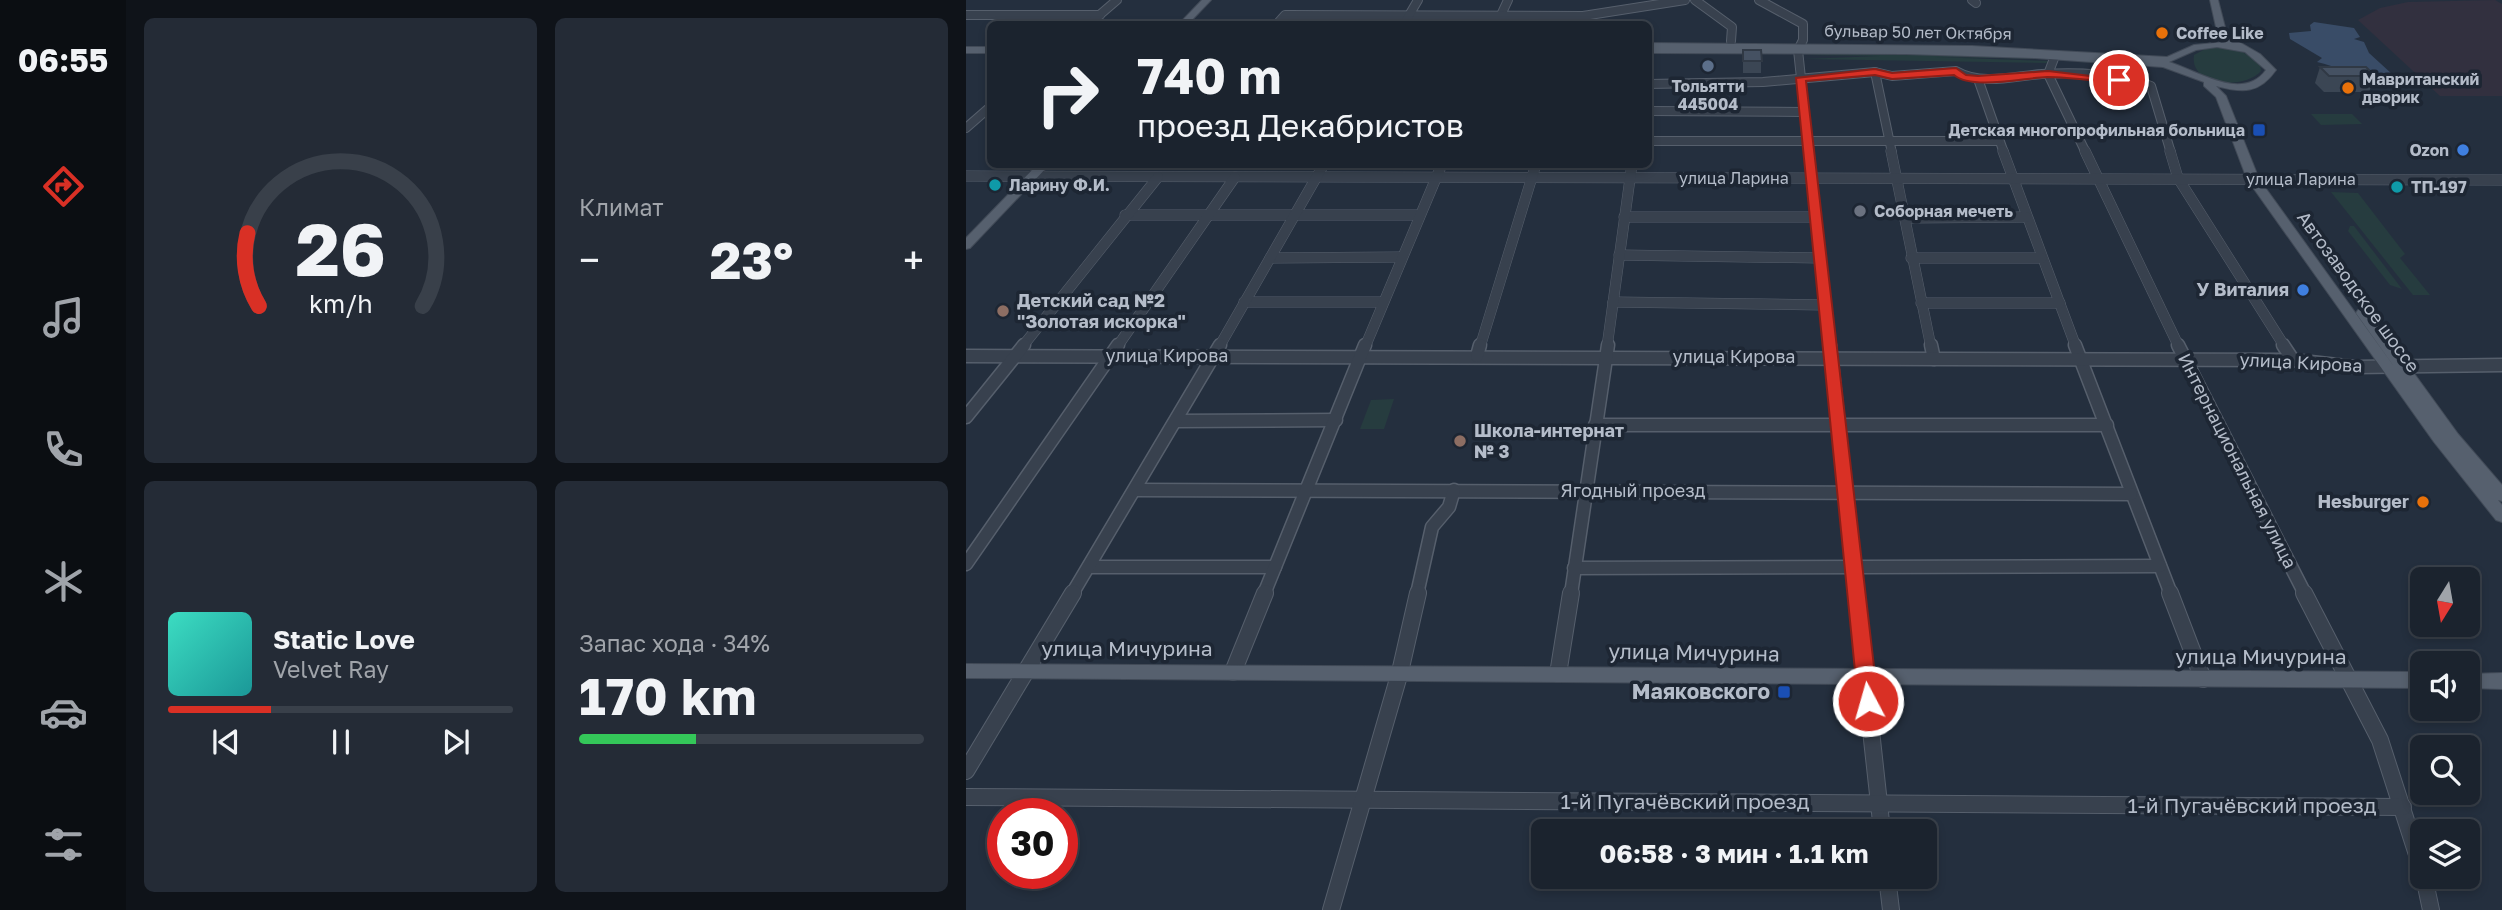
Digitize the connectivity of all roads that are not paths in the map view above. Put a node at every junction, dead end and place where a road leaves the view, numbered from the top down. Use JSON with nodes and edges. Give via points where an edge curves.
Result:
{"nodes":[{"id":1,"x":1117,"y":0,"type":"edge"},
{"id":2,"x":1207,"y":0,"type":"edge"},
{"id":3,"x":1418,"y":0,"type":"edge"},
{"id":4,"x":1508,"y":0,"type":"edge"},
{"id":5,"x":1685,"y":0,"type":"edge"},
{"id":6,"x":1695,"y":0,"type":"edge"},
{"id":7,"x":1759,"y":0,"type":"edge"},
{"id":8,"x":2214,"y":0,"type":"edge"},
{"id":9,"x":966,"y":15,"type":"edge"},
{"id":10,"x":1100,"y":15,"type":"junction"},
{"id":11,"x":1409,"y":15,"type":"junction"},
{"id":12,"x":1502,"y":15,"type":"junction"},
{"id":13,"x":1582,"y":20,"type":"edge"},
{"id":14,"x":1093,"y":21,"type":"edge"},
{"id":15,"x":1186,"y":21,"type":"edge"},
{"id":16,"x":1280,"y":21,"type":"edge"},
{"id":17,"x":1406,"y":21,"type":"edge"},
{"id":18,"x":2223,"y":36,"type":"junction"},
{"id":19,"x":1731,"y":41,"type":"dead end"},
{"id":20,"x":2214,"y":44,"type":"junction"},
{"id":21,"x":2237,"y":46,"type":"junction"},
{"id":22,"x":966,"y":48,"type":"edge"},
{"id":23,"x":987,"y":48,"type":"edge"},
{"id":24,"x":1652,"y":48,"type":"edge"},
{"id":25,"x":1799,"y":48,"type":"junction"},
{"id":26,"x":2185,"y":54,"type":"junction"},
{"id":27,"x":2055,"y":56,"type":"junction"},
{"id":28,"x":2185,"y":71,"type":"junction"},
{"id":29,"x":1875,"y":72,"type":"junction"},
{"id":30,"x":2048,"y":74,"type":"junction"},
{"id":31,"x":1801,"y":78,"type":"junction"},
{"id":32,"x":1978,"y":79,"type":"junction"},
{"id":33,"x":2203,"y":81,"type":"junction"},
{"id":34,"x":1652,"y":84,"type":"edge"},
{"id":35,"x":2241,"y":86,"type":"junction"},
{"id":36,"x":987,"y":110,"type":"edge"},
{"id":37,"x":1652,"y":111,"type":"edge"},
{"id":38,"x":1805,"y":112,"type":"junction"},
{"id":39,"x":966,"y":128,"type":"edge"},
{"id":40,"x":1652,"y":141,"type":"edge"},
{"id":41,"x":1998,"y":141,"type":"junction"},
{"id":42,"x":1808,"y":142,"type":"junction"},
{"id":43,"x":1891,"y":143,"type":"junction"},
{"id":44,"x":1041,"y":168,"type":"edge"},
{"id":45,"x":1322,"y":168,"type":"edge"},
{"id":46,"x":1439,"y":168,"type":"edge"},
{"id":47,"x":1535,"y":168,"type":"edge"},
{"id":48,"x":1631,"y":171,"type":"edge"},
{"id":49,"x":966,"y":176,"type":"edge"},
{"id":50,"x":1033,"y":176,"type":"junction"},
{"id":51,"x":1157,"y":177,"type":"junction"},
{"id":52,"x":1235,"y":177,"type":"junction"},
{"id":53,"x":1316,"y":177,"type":"junction"},
{"id":54,"x":1436,"y":177,"type":"junction"},
{"id":55,"x":1532,"y":177,"type":"junction"},
{"id":56,"x":1812,"y":178,"type":"junction"},
{"id":57,"x":1898,"y":178,"type":"junction"},
{"id":58,"x":2013,"y":178,"type":"junction"},
{"id":59,"x":2097,"y":178,"type":"junction"},
{"id":60,"x":2178,"y":178,"type":"junction"},
{"id":61,"x":2259,"y":179,"type":"junction"},
{"id":62,"x":2502,"y":180,"type":"edge"},
{"id":63,"x":1125,"y":215,"type":"junction"},
{"id":64,"x":1418,"y":215,"type":"junction"},
{"id":65,"x":1208,"y":216,"type":"junction"},
{"id":66,"x":1295,"y":216,"type":"junction"},
{"id":67,"x":1624,"y":216,"type":"junction"},
{"id":68,"x":1816,"y":217,"type":"junction"},
{"id":69,"x":2026,"y":217,"type":"junction"},
{"id":70,"x":1906,"y":218,"type":"junction"},
{"id":71,"x":966,"y":245,"type":"edge"},
{"id":72,"x":1619,"y":255,"type":"junction"},
{"id":73,"x":1402,"y":257,"type":"junction"},
{"id":74,"x":1270,"y":258,"type":"junction"},
{"id":75,"x":1820,"y":258,"type":"junction"},
{"id":76,"x":1911,"y":258,"type":"junction"},
{"id":77,"x":2042,"y":258,"type":"junction"},
{"id":78,"x":1244,"y":302,"type":"junction"},
{"id":79,"x":1382,"y":302,"type":"junction"},
{"id":80,"x":1613,"y":302,"type":"junction"},
{"id":81,"x":1921,"y":303,"type":"junction"},
{"id":82,"x":2060,"y":303,"type":"junction"},
{"id":83,"x":1825,"y":305,"type":"junction"},
{"id":84,"x":1015,"y":355,"type":"junction"},
{"id":85,"x":966,"y":356,"type":"edge"},
{"id":86,"x":1109,"y":356,"type":"junction"},
{"id":87,"x":1476,"y":356,"type":"junction"},
{"id":88,"x":1605,"y":356,"type":"junction"},
{"id":89,"x":1211,"y":357,"type":"junction"},
{"id":90,"x":1362,"y":357,"type":"junction"},
{"id":91,"x":1831,"y":358,"type":"junction"},
{"id":92,"x":1934,"y":359,"type":"junction"},
{"id":93,"x":2082,"y":359,"type":"junction"},
{"id":94,"x":2185,"y":360,"type":"junction"},
{"id":95,"x":2293,"y":360,"type":"junction"},
{"id":96,"x":2502,"y":365,"type":"edge"},
{"id":97,"x":2394,"y":366,"type":"junction"},
{"id":98,"x":966,"y":417,"type":"edge"},
{"id":99,"x":1336,"y":420,"type":"junction"},
{"id":100,"x":1176,"y":421,"type":"junction"},
{"id":101,"x":1838,"y":424,"type":"junction"},
{"id":102,"x":1595,"y":425,"type":"junction"},
{"id":103,"x":2107,"y":425,"type":"junction"},
{"id":104,"x":1135,"y":490,"type":"junction"},
{"id":105,"x":1309,"y":490,"type":"junction"},
{"id":106,"x":1454,"y":490,"type":"junction"},
{"id":107,"x":1588,"y":490,"type":"junction"},
{"id":108,"x":1846,"y":493,"type":"junction"},
{"id":109,"x":2131,"y":494,"type":"junction"},
{"id":110,"x":2502,"y":496,"type":"edge"},
{"id":111,"x":2502,"y":516,"type":"edge"},
{"id":112,"x":966,"y":564,"type":"edge"},
{"id":113,"x":2160,"y":566,"type":"junction"},
{"id":114,"x":1090,"y":567,"type":"junction"},
{"id":115,"x":1275,"y":567,"type":"junction"},
{"id":116,"x":1574,"y":568,"type":"junction"},
{"id":117,"x":1854,"y":568,"type":"junction"},
{"id":118,"x":966,"y":671,"type":"edge"},
{"id":119,"x":1025,"y":671,"type":"junction"},
{"id":120,"x":1233,"y":672,"type":"junction"},
{"id":121,"x":1400,"y":672,"type":"junction"},
{"id":122,"x":1558,"y":674,"type":"junction"},
{"id":123,"x":1866,"y":678,"type":"junction"},
{"id":124,"x":2203,"y":679,"type":"junction"},
{"id":125,"x":2348,"y":680,"type":"junction"},
{"id":126,"x":2410,"y":680,"type":"edge"},
{"id":127,"x":2480,"y":681,"type":"edge"},
{"id":128,"x":2502,"y":681,"type":"edge"},
{"id":129,"x":966,"y":771,"type":"edge"},
{"id":130,"x":966,"y":797,"type":"edge"},
{"id":131,"x":1363,"y":799,"type":"junction"},
{"id":132,"x":1879,"y":803,"type":"junction"},
{"id":133,"x":2403,"y":807,"type":"junction"},
{"id":134,"x":1881,"y":819,"type":"edge"},
{"id":135,"x":2410,"y":830,"type":"edge"},
{"id":136,"x":1888,"y":889,"type":"edge"},
{"id":137,"x":2427,"y":889,"type":"edge"},
{"id":138,"x":1331,"y":910,"type":"edge"},
{"id":139,"x":1891,"y":910,"type":"edge"},
{"id":140,"x":2431,"y":910,"type":"edge"}],
"edges":[{"from":1,"to":10,"type":"street"},
{"from":2,"to":15,"type":"main road"},
{"from":3,"to":11,"type":"street"},
{"from":4,"to":12,"type":"street"},
{"from":5,"to":13,"type":"street"},
{"from":6,"to":19,"type":"street","via":[[1732,27]]},
{"from":7,"to":25,"type":"street","via":[[1803,24]]},
{"from":8,"to":18,"type":"main road"},
{"from":9,"to":10,"type":"street"},
{"from":10,"to":14,"type":"street"},
{"from":11,"to":12,"type":"street"},
{"from":11,"to":16,"type":"street","via":[[1285,15]]},
{"from":11,"to":17,"type":"street"},
{"from":12,"to":13,"type":"street"},
{"from":18,"to":20,"type":"main road"},
{"from":18,"to":21,"type":"main road"},
{"from":20,"to":21,"type":"main road"},
{"from":20,"to":26,"type":"main road","name":"бульвар 50 лет Октября"},
{"from":21,"to":35,"type":"main road","via":[[2261,58],[2271,70],[2266,78]]},
{"from":22,"to":23,"type":"main road"},
{"from":24,"to":25,"type":"main road","name":"бульвар 50 лет Октября"},
{"from":25,"to":26,"type":"main road","name":"бульвар 50 лет Октября","via":[[2058,51],[2166,60]]},
{"from":25,"to":27,"type":"main road","name":"бульвар 50 лет Октября"},
{"from":25,"to":31,"type":"street"},
{"from":26,"to":28,"type":"main road"},
{"from":27,"to":28,"type":"main road","name":"бульвар 50 лет Октября","via":[[2164,64]]},
{"from":27,"to":30,"type":"street"},
{"from":28,"to":33,"type":"main road","name":"бульвар 50 лет Октября"},
{"from":29,"to":31,"type":"street"},
{"from":29,"to":32,"type":"street","via":[[1892,76],[1956,71]]},
{"from":29,"to":43,"type":"street"},
{"from":30,"to":32,"type":"street"},
{"from":30,"to":59,"type":"street","name":"Интернациональная улица"},
{"from":30,"to":60,"type":"street","via":[[2149,85]]},
{"from":31,"to":34,"type":"street"},
{"from":31,"to":38,"type":"street"},
{"from":32,"to":41,"type":"street"},
{"from":33,"to":35,"type":"main road"},
{"from":33,"to":61,"type":"main road","name":"Автозаводское шоссе","via":[[2221,96]]},
{"from":35,"to":61,"type":"main road","name":"Автозаводское шоссе","via":[[2234,91],[2234,98]]},
{"from":36,"to":39,"type":"street"},
{"from":37,"to":38,"type":"street"},
{"from":38,"to":42,"type":"street"},
{"from":40,"to":42,"type":"street"},
{"from":41,"to":43,"type":"street"},
{"from":41,"to":58,"type":"street"},
{"from":42,"to":43,"type":"street"},
{"from":42,"to":56,"type":"street"},
{"from":43,"to":57,"type":"street"},
{"from":44,"to":50,"type":"main road"},
{"from":45,"to":53,"type":"street"},
{"from":46,"to":54,"type":"street"},
{"from":47,"to":55,"type":"street"},
{"from":48,"to":55,"type":"street","name":"улица Ларина"},
{"from":48,"to":56,"type":"street","name":"улица Ларина"},
{"from":48,"to":67,"type":"street"},
{"from":49,"to":50,"type":"street","name":"улица Ларина"},
{"from":50,"to":51,"type":"street","name":"улица Ларина"},
{"from":50,"to":71,"type":"main road"},
{"from":51,"to":52,"type":"street","name":"улица Ларина"},
{"from":51,"to":63,"type":"street"},
{"from":52,"to":53,"type":"street","name":"улица Ларина"},
{"from":52,"to":65,"type":"street"},
{"from":53,"to":54,"type":"street","name":"улица Ларина"},
{"from":53,"to":66,"type":"street"},
{"from":54,"to":55,"type":"street","name":"улица Ларина"},
{"from":54,"to":64,"type":"street"},
{"from":55,"to":87,"type":"street"},
{"from":56,"to":57,"type":"street","name":"улица Ларина"},
{"from":56,"to":68,"type":"street"},
{"from":57,"to":58,"type":"street","name":"улица Ларина"},
{"from":57,"to":70,"type":"street"},
{"from":58,"to":59,"type":"street","name":"улица Ларина"},
{"from":58,"to":69,"type":"street"},
{"from":59,"to":60,"type":"street","name":"улица Ларина"},
{"from":59,"to":94,"type":"street","name":"Интернациональная улица"},
{"from":60,"to":61,"type":"street","name":"улица Ларина"},
{"from":60,"to":95,"type":"street"},
{"from":61,"to":62,"type":"street","name":"улица Ларина"},
{"from":61,"to":97,"type":"main road","name":"Автозаводское шоссе"},
{"from":63,"to":65,"type":"street"},
{"from":63,"to":84,"type":"street"},
{"from":64,"to":66,"type":"street"},
{"from":64,"to":73,"type":"street"},
{"from":65,"to":66,"type":"street"},
{"from":65,"to":86,"type":"street"},
{"from":66,"to":74,"type":"street"},
{"from":67,"to":68,"type":"street"},
{"from":67,"to":72,"type":"street"},
{"from":68,"to":75,"type":"street"},
{"from":69,"to":70,"type":"street"},
{"from":69,"to":77,"type":"street"},
{"from":70,"to":76,"type":"street"},
{"from":72,"to":75,"type":"street"},
{"from":72,"to":80,"type":"street"},
{"from":73,"to":74,"type":"street"},
{"from":73,"to":79,"type":"street"},
{"from":74,"to":78,"type":"street"},
{"from":75,"to":83,"type":"street"},
{"from":76,"to":77,"type":"street"},
{"from":76,"to":81,"type":"street"},
{"from":77,"to":82,"type":"street"},
{"from":78,"to":79,"type":"street"},
{"from":78,"to":89,"type":"street"},
{"from":79,"to":90,"type":"street"},
{"from":80,"to":83,"type":"street"},
{"from":80,"to":88,"type":"street"},
{"from":81,"to":82,"type":"street"},
{"from":81,"to":92,"type":"street"},
{"from":82,"to":93,"type":"street"},
{"from":83,"to":91,"type":"street"},
{"from":84,"to":85,"type":"street","name":"улица Кирова"},
{"from":84,"to":86,"type":"street","name":"улица Кирова"},
{"from":84,"to":98,"type":"street"},
{"from":86,"to":89,"type":"street","name":"улица Кирова"},
{"from":86,"to":112,"type":"street"},
{"from":87,"to":88,"type":"street","name":"улица Кирова"},
{"from":87,"to":90,"type":"street","name":"улица Кирова"},
{"from":88,"to":91,"type":"street","name":"улица Кирова"},
{"from":88,"to":102,"type":"street"},
{"from":89,"to":90,"type":"street","name":"улица Кирова"},
{"from":89,"to":100,"type":"street"},
{"from":90,"to":99,"type":"street"},
{"from":91,"to":92,"type":"street","name":"улица Кирова"},
{"from":91,"to":101,"type":"street"},
{"from":92,"to":93,"type":"street","name":"улица Кирова"},
{"from":93,"to":94,"type":"street","name":"улица Кирова"},
{"from":93,"to":103,"type":"street"},
{"from":94,"to":95,"type":"street","name":"улица Кирова"},
{"from":94,"to":125,"type":"street","name":"Интернациональная улица"},
{"from":95,"to":97,"type":"street","name":"улица Кирова","via":[[2355,368]]},
{"from":96,"to":97,"type":"street","name":"улица Кирова"},
{"from":97,"to":110,"type":"main road","name":"Автозаводское шоссе"},
{"from":97,"to":111,"type":"main road","name":"Автозаводское шоссе","via":[[2439,439]]},
{"from":99,"to":100,"type":"street"},
{"from":99,"to":105,"type":"street"},
{"from":100,"to":104,"type":"street"},
{"from":101,"to":102,"type":"street"},
{"from":101,"to":103,"type":"street"},
{"from":101,"to":108,"type":"street"},
{"from":102,"to":107,"type":"street"},
{"from":103,"to":109,"type":"street"},
{"from":104,"to":105,"type":"street","name":"Ягодный проезд"},
{"from":104,"to":114,"type":"street"},
{"from":105,"to":106,"type":"street","name":"Ягодный проезд"},
{"from":105,"to":115,"type":"street"},
{"from":106,"to":107,"type":"street","name":"Ягодный проезд"},
{"from":106,"to":121,"type":"street","via":[[1449,507],[1432,527]]},
{"from":107,"to":108,"type":"street","name":"Ягодный проезд"},
{"from":107,"to":116,"type":"street"},
{"from":108,"to":109,"type":"street","name":"Ягодный проезд"},
{"from":108,"to":117,"type":"street"},
{"from":109,"to":113,"type":"street"},
{"from":113,"to":117,"type":"street"},
{"from":113,"to":124,"type":"street"},
{"from":114,"to":115,"type":"street"},
{"from":114,"to":119,"type":"street"},
{"from":115,"to":120,"type":"street"},
{"from":116,"to":117,"type":"street"},
{"from":116,"to":122,"type":"street"},
{"from":117,"to":123,"type":"street"},
{"from":118,"to":119,"type":"main road","name":"улица Мичурина"},
{"from":119,"to":120,"type":"main road","name":"улица Мичурина"},
{"from":119,"to":129,"type":"street"},
{"from":120,"to":121,"type":"main road","name":"улица Мичурина"},
{"from":121,"to":122,"type":"main road","name":"улица Мичурина"},
{"from":121,"to":131,"type":"street"},
{"from":122,"to":123,"type":"main road","name":"улица Мичурина"},
{"from":123,"to":124,"type":"main road","name":"улица Мичурина"},
{"from":123,"to":132,"type":"street"},
{"from":124,"to":125,"type":"main road","name":"улица Мичурина"},
{"from":125,"to":126,"type":"main road","name":"улица Мичурина"},
{"from":125,"to":133,"type":"street","name":"Интернациональная улица","via":[[2380,740]]},
{"from":127,"to":128,"type":"main road"},
{"from":130,"to":131,"type":"street","name":"1-й Пугачёвский проезд"},
{"from":131,"to":132,"type":"street","name":"1-й Пугачёвский проезд"},
{"from":131,"to":138,"type":"street"},
{"from":132,"to":133,"type":"street","name":"1-й Пугачёвский проезд"},
{"from":132,"to":134,"type":"street"},
{"from":133,"to":135,"type":"street","name":"Интернациональная улица"},
{"from":136,"to":139,"type":"street"},
{"from":137,"to":140,"type":"street"}]}
